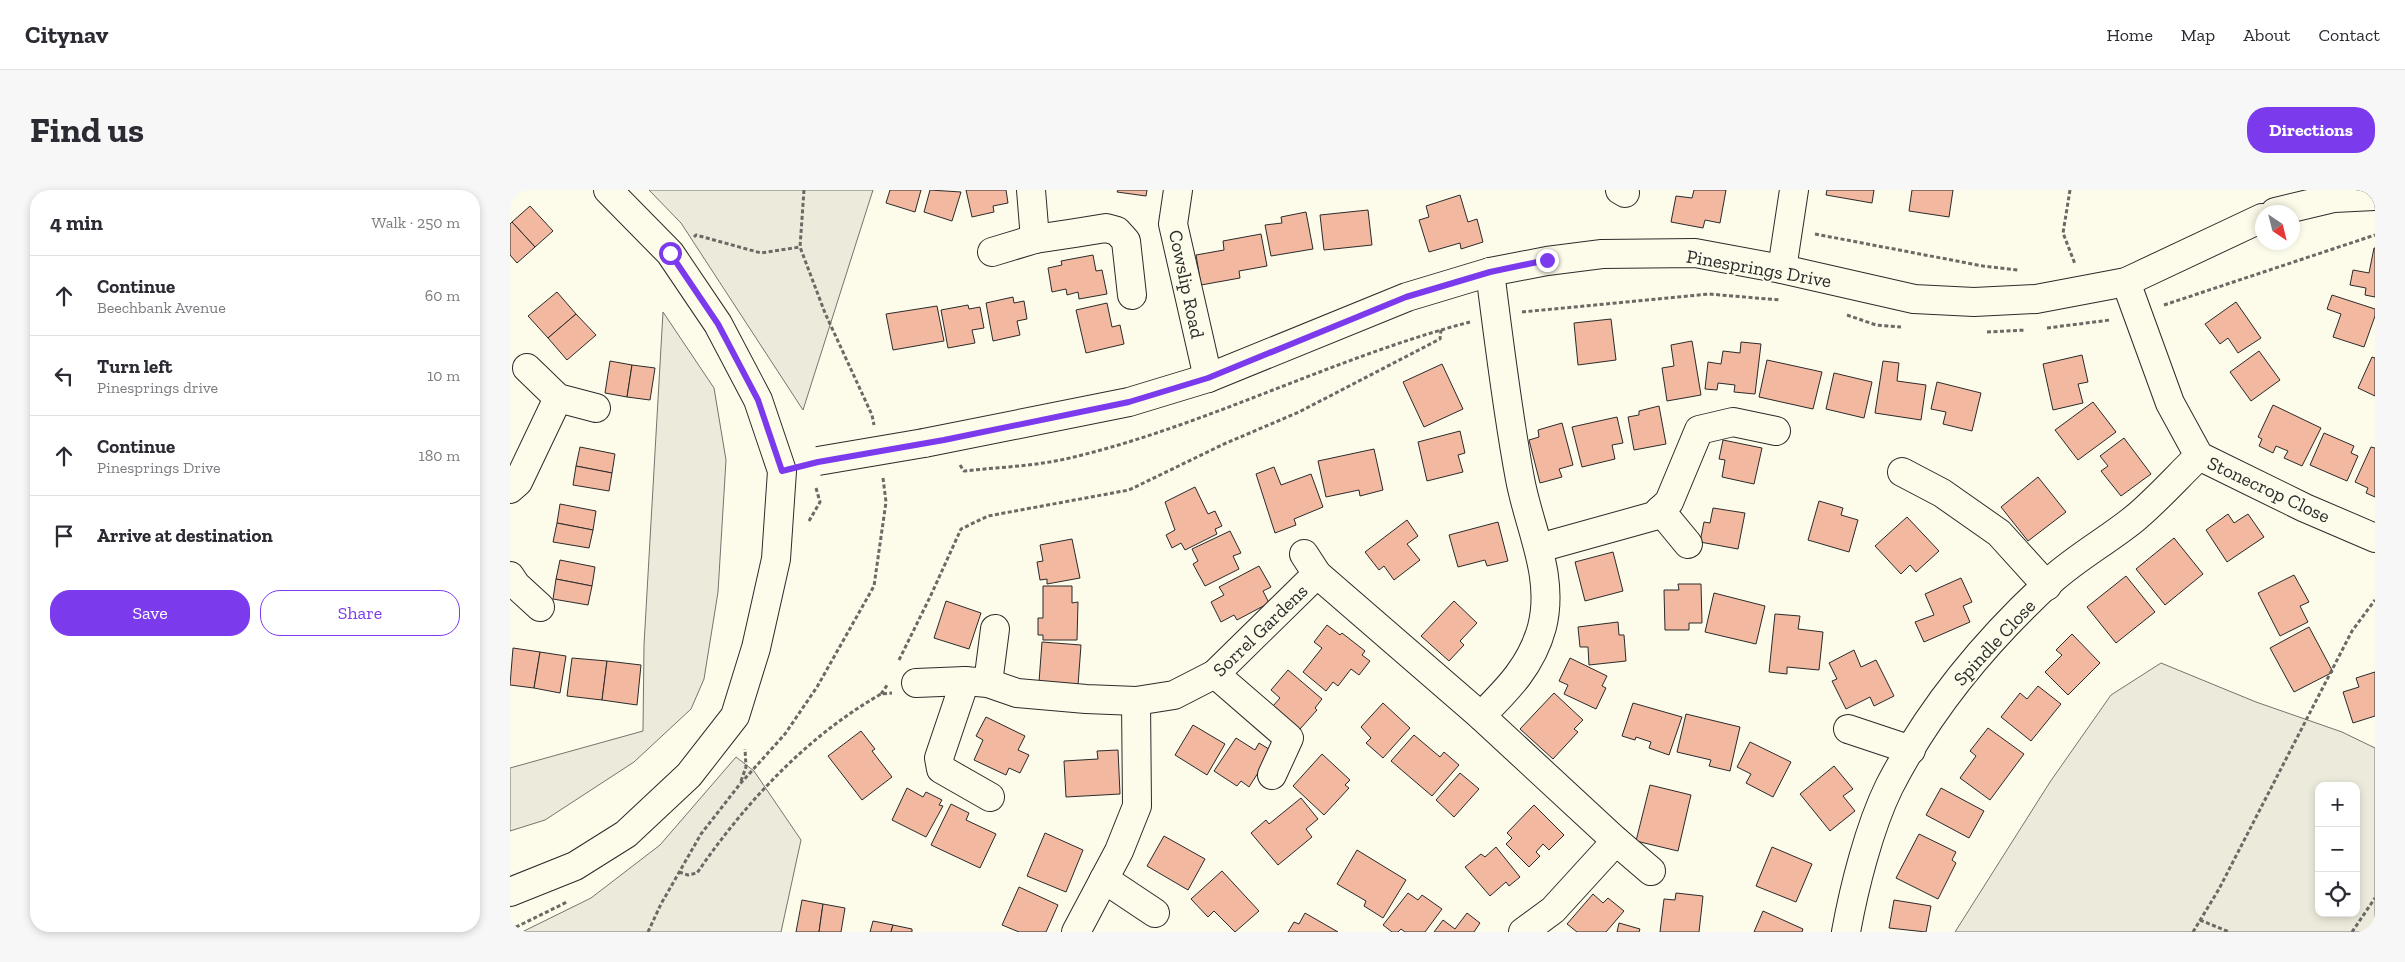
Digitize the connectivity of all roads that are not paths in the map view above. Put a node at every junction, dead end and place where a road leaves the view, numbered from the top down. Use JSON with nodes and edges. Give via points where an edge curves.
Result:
{"nodes":[{"id":1,"x":608,"y":190,"type":"edge"},
{"id":2,"x":1031,"y":190,"type":"edge"},
{"id":3,"x":1178,"y":190,"type":"edge"},
{"id":4,"x":1794,"y":190,"type":"edge"},
{"id":5,"x":2375,"y":196,"type":"edge"},
{"id":6,"x":2300,"y":206,"type":"edge"},
{"id":7,"x":2255,"y":221,"type":"edge"},
{"id":8,"x":1035,"y":239,"type":"junction"},
{"id":9,"x":992,"y":252,"type":"dead end"},
{"id":10,"x":1782,"y":269,"type":"junction"},
{"id":11,"x":1490,"y":272,"type":"junction"},
{"id":12,"x":2126,"y":282,"type":"junction"},
{"id":13,"x":1132,"y":295,"type":"dead end"},
{"id":14,"x":527,"y":368,"type":"dead end"},
{"id":15,"x":1208,"y":378,"type":"junction"},
{"id":16,"x":558,"y":398,"type":"junction"},
{"id":17,"x":596,"y":408,"type":"dead end"},
{"id":18,"x":1776,"y":431,"type":"dead end"},
{"id":19,"x":2199,"y":456,"type":"junction"},
{"id":20,"x":782,"y":471,"type":"junction"},
{"id":21,"x":1902,"y":472,"type":"dead end"},
{"id":22,"x":510,"y":489,"type":"edge"},
{"id":23,"x":1660,"y":510,"type":"junction"},
{"id":24,"x":2375,"y":538,"type":"edge"},
{"id":25,"x":1688,"y":544,"type":"dead end"},
{"id":26,"x":1539,"y":548,"type":"junction"},
{"id":27,"x":510,"y":576,"type":"edge"},
{"id":28,"x":2046,"y":586,"type":"junction"},
{"id":29,"x":540,"y":607,"type":"dead end"},
{"id":30,"x":995,"y":628,"type":"dead end"},
{"id":31,"x":1215,"y":674,"type":"junction"},
{"id":32,"x":903,"y":680,"type":"road end"},
{"id":33,"x":976,"y":682,"type":"junction"},
{"id":34,"x":1136,"y":701,"type":"junction"},
{"id":35,"x":1481,"y":716,"type":"junction"},
{"id":36,"x":1848,"y":729,"type":"dead end"},
{"id":37,"x":1911,"y":750,"type":"junction"},
{"id":38,"x":1272,"y":775,"type":"dead end"},
{"id":39,"x":990,"y":797,"type":"dead end"},
{"id":40,"x":1616,"y":841,"type":"junction"},
{"id":41,"x":1651,"y":871,"type":"dead end"},
{"id":42,"x":1104,"y":879,"type":"junction"},
{"id":43,"x":510,"y":892,"type":"edge"},
{"id":44,"x":1155,"y":913,"type":"dead end"},
{"id":45,"x":1076,"y":932,"type":"edge"},
{"id":46,"x":1523,"y":932,"type":"edge"},
{"id":47,"x":1846,"y":932,"type":"edge"}],
"edges":[{"from":1,"to":20,"type":"street","via":[[670,253],[718,324],[758,400]]},
{"from":2,"to":8,"type":"street"},
{"from":3,"to":15,"type":"street","name":"Cowslip Road","via":[[1173,224]]},
{"from":4,"to":10,"type":"street"},
{"from":5,"to":6,"type":"street","via":[[2334,198]]},
{"from":7,"to":12,"type":"street","name":"Pinesprings Drive"},
{"from":8,"to":9,"type":"street"},
{"from":8,"to":13,"type":"street","via":[[1106,228],[1117,231],[1126,241]]},
{"from":10,"to":11,"type":"street","name":"Pinesprings Drive","via":[[1695,253],[1602,254],[1547,260]]},
{"from":10,"to":12,"type":"street","name":"Pinesprings Drive","via":[[1914,299],[1974,302],[2036,299]]},
{"from":11,"to":15,"type":"street","name":"Pinesprings Drive","via":[[1406,297]]},
{"from":11,"to":26,"type":"street","via":[[1508,415],[1521,482]]},
{"from":12,"to":19,"type":"street","name":"Stonecrop Close","via":[[2170,403]]},
{"from":14,"to":16,"type":"street"},
{"from":15,"to":20,"type":"street","name":"Pinesprings Drive","bridge":true,"via":[[1129,402]]},
{"from":16,"to":17,"type":"street"},
{"from":16,"to":22,"type":"street","via":[[518,482]]},
{"from":18,"to":23,"type":"street","via":[[1732,422],[1699,430],[1669,502]]},
{"from":19,"to":24,"type":"street","name":"Stonecrop Close","via":[[2304,508]]},
{"from":19,"to":28,"type":"street","name":"Spindle Close","via":[[2134,519]]},
{"from":20,"to":43,"type":"street","via":[[776,559],[756,648],[735,716],[689,775],[626,834],[575,866]]},
{"from":21,"to":28,"type":"street","name":"Spindle Close","via":[[1942,493],[1999,533]]},
{"from":23,"to":25,"type":"street"},
{"from":23,"to":26,"type":"street","via":[[1654,516],[1635,523]]},
{"from":26,"to":35,"type":"street","via":[[1546,591],[1542,625],[1533,655]]},
{"from":27,"to":29,"type":"street"},
{"from":28,"to":37,"type":"street","name":"Spindle Close","via":[[1978,654],[1931,715]]},
{"from":30,"to":33,"type":"street"},
{"from":31,"to":34,"type":"street","name":"Sorrel Gardens","via":[[1174,695]]},
{"from":31,"to":35,"type":"street","name":"Sorrel Gardens","via":[[1311,564]]},
{"from":31,"to":38,"type":"street","via":[[1289,738]]},
{"from":32,"to":33,"type":"street","name":"Sorrel Gardens"},
{"from":33,"to":34,"type":"street","name":"Sorrel Gardens","via":[[1047,697]]},
{"from":33,"to":39,"type":"street","via":[[939,758],[941,769]]},
{"from":34,"to":42,"type":"street","via":[[1137,806]]},
{"from":35,"to":40,"type":"street","name":"Sorrel Gardens"},
{"from":36,"to":37,"type":"street"},
{"from":37,"to":47,"type":"street","name":"Spindle Close","via":[[1889,788],[1867,848]]},
{"from":40,"to":41,"type":"street","name":"Sorrel Gardens"},
{"from":40,"to":46,"type":"street","via":[[1553,910]]},
{"from":42,"to":44,"type":"street"},
{"from":42,"to":45,"type":"street"}]}
